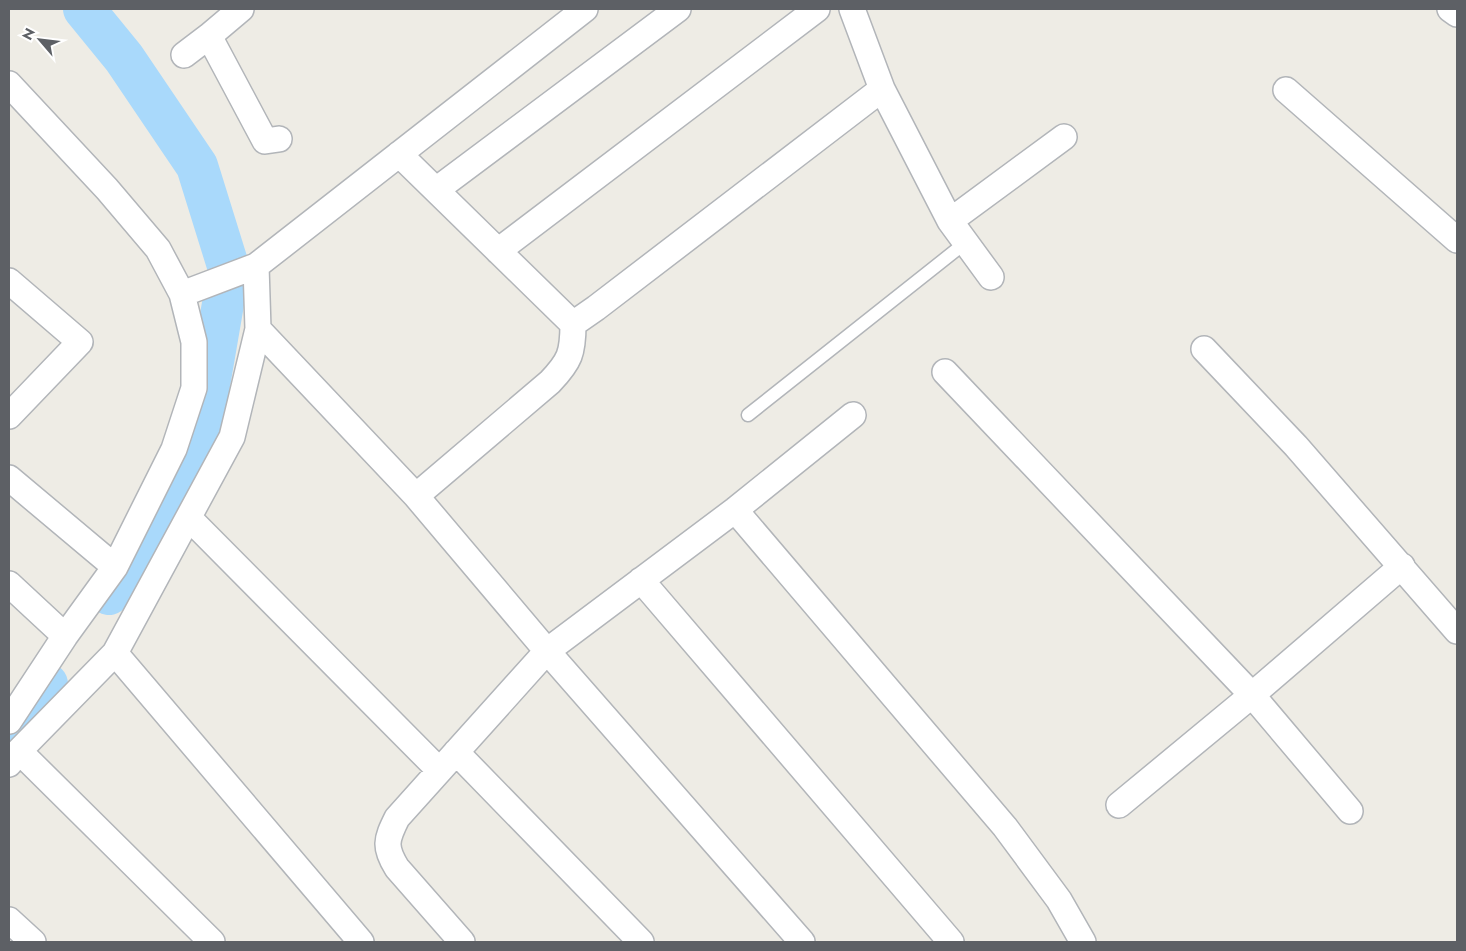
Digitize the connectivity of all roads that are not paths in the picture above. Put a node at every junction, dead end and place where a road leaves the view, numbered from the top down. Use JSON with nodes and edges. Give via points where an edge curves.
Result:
{"nodes":[{"id":1,"x":241,"y":9,"type":"edge"},
{"id":2,"x":585,"y":9,"type":"edge"},
{"id":3,"x":678,"y":9,"type":"edge"},
{"id":4,"x":817,"y":9,"type":"edge"},
{"id":5,"x":852,"y":9,"type":"edge"},
{"id":6,"x":1450,"y":9,"type":"edge"},
{"id":7,"x":1457,"y":14,"type":"edge"},
{"id":8,"x":209,"y":36,"type":"junction"},
{"id":9,"x":184,"y":55,"type":"dead end"},
{"id":10,"x":9,"y":84,"type":"edge"},
{"id":11,"x":882,"y":89,"type":"junction"},
{"id":12,"x":1286,"y":90,"type":"dead end"},
{"id":13,"x":1064,"y":137,"type":"dead end"},
{"id":14,"x":279,"y":139,"type":"dead end"},
{"id":15,"x":399,"y":154,"type":"junction"},
{"id":16,"x":436,"y":190,"type":"junction"},
{"id":17,"x":950,"y":221,"type":"junction"},
{"id":18,"x":1457,"y":240,"type":"edge"},
{"id":19,"x":965,"y":243,"type":"junction"},
{"id":20,"x":498,"y":251,"type":"junction"},
{"id":21,"x":245,"y":271,"type":"junction"},
{"id":22,"x":992,"y":277,"type":"dead end"},
{"id":23,"x":9,"y":281,"type":"edge"},
{"id":24,"x":194,"y":290,"type":"junction"},
{"id":25,"x":573,"y":324,"type":"junction"},
{"id":26,"x":258,"y":329,"type":"junction"},
{"id":27,"x":1204,"y":348,"type":"dead end"},
{"id":28,"x":945,"y":372,"type":"dead end"},
{"id":29,"x":748,"y":415,"type":"dead end"},
{"id":30,"x":853,"y":415,"type":"dead end"},
{"id":31,"x":9,"y":416,"type":"edge"},
{"id":32,"x":9,"y":478,"type":"edge"},
{"id":33,"x":416,"y":496,"type":"junction"},
{"id":34,"x":735,"y":510,"type":"junction"},
{"id":35,"x":189,"y":518,"type":"junction"},
{"id":36,"x":1402,"y":566,"type":"junction"},
{"id":37,"x":115,"y":567,"type":"junction"},
{"id":38,"x":641,"y":580,"type":"junction"},
{"id":39,"x":9,"y":584,"type":"edge"},
{"id":40,"x":1457,"y":630,"type":"edge"},
{"id":41,"x":65,"y":636,"type":"junction"},
{"id":42,"x":547,"y":651,"type":"junction"},
{"id":43,"x":115,"y":653,"type":"junction"},
{"id":44,"x":1252,"y":695,"type":"junction"},
{"id":45,"x":9,"y":721,"type":"edge"},
{"id":46,"x":456,"y":752,"type":"junction"},
{"id":47,"x":14,"y":758,"type":"edge"},
{"id":48,"x":439,"y":770,"type":"junction"},
{"id":49,"x":1119,"y":805,"type":"dead end"},
{"id":50,"x":1350,"y":811,"type":"dead end"},
{"id":51,"x":9,"y":920,"type":"edge"},
{"id":52,"x":33,"y":942,"type":"edge"},
{"id":53,"x":212,"y":942,"type":"edge"},
{"id":54,"x":361,"y":942,"type":"edge"},
{"id":55,"x":462,"y":942,"type":"edge"},
{"id":56,"x":642,"y":942,"type":"edge"},
{"id":57,"x":802,"y":942,"type":"edge"},
{"id":58,"x":951,"y":942,"type":"edge"},
{"id":59,"x":1083,"y":942,"type":"edge"}],
"edges":[{"from":1,"to":8,"type":"street"},
{"from":2,"to":15,"type":"street"},
{"from":3,"to":16,"type":"street"},
{"from":4,"to":20,"type":"street"},
{"from":5,"to":11,"type":"street"},
{"from":6,"to":7,"type":"street"},
{"from":8,"to":9,"type":"street"},
{"from":8,"to":14,"type":"street","via":[[265,141]]},
{"from":10,"to":24,"type":"street","via":[[107,189]]},
{"from":11,"to":17,"type":"street"},
{"from":11,"to":25,"type":"street"},
{"from":12,"to":18,"type":"street"},
{"from":13,"to":17,"type":"street"},
{"from":15,"to":16,"type":"street"},
{"from":15,"to":21,"type":"street"},
{"from":16,"to":20,"type":"street"},
{"from":17,"to":19,"type":"street"},
{"from":19,"to":22,"type":"street"},
{"from":19,"to":29,"type":"lane"},
{"from":20,"to":25,"type":"street"},
{"from":21,"to":24,"type":"street"},
{"from":21,"to":26,"type":"street"},
{"from":23,"to":31,"type":"street","via":[[80,342]]},
{"from":24,"to":37,"type":"street","via":[[194,388],[174,449]]},
{"from":25,"to":33,"type":"street","via":[[573,344],[564,368]]},
{"from":26,"to":33,"type":"street"},
{"from":26,"to":35,"type":"street","via":[[232,437]]},
{"from":27,"to":36,"type":"street"},
{"from":28,"to":44,"type":"street"},
{"from":30,"to":34,"type":"street"},
{"from":32,"to":37,"type":"street"},
{"from":33,"to":42,"type":"street"},
{"from":34,"to":38,"type":"street"},
{"from":34,"to":59,"type":"street","via":[[1005,827],[1060,900]]},
{"from":35,"to":43,"type":"street"},
{"from":35,"to":48,"type":"street"},
{"from":36,"to":40,"type":"street"},
{"from":36,"to":44,"type":"street"},
{"from":37,"to":41,"type":"street"},
{"from":38,"to":42,"type":"street"},
{"from":38,"to":58,"type":"street"},
{"from":39,"to":41,"type":"street"},
{"from":41,"to":45,"type":"street"},
{"from":42,"to":46,"type":"street"},
{"from":42,"to":57,"type":"street"},
{"from":43,"to":47,"type":"street"},
{"from":43,"to":54,"type":"street"},
{"from":44,"to":49,"type":"street"},
{"from":44,"to":50,"type":"street"},
{"from":46,"to":48,"type":"street"},
{"from":46,"to":56,"type":"street"},
{"from":47,"to":53,"type":"street"},
{"from":48,"to":55,"type":"street","via":[[397,818],[387,844],[389,855],[398,868]]},
{"from":51,"to":52,"type":"street"}]}
